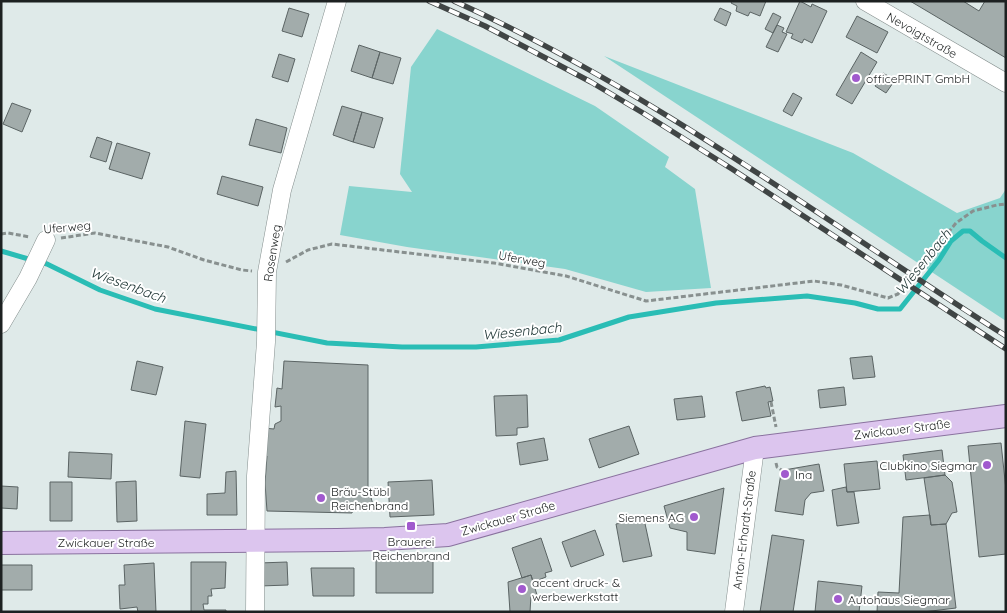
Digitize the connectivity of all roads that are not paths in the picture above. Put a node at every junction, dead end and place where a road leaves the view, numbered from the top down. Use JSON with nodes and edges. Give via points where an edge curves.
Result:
{"nodes":[{"id":1,"x":337,"y":1,"type":"edge"},
{"id":2,"x":865,"y":1,"type":"edge"},
{"id":3,"x":1006,"y":83,"type":"edge"},
{"id":4,"x":44,"y":244,"type":"road end"},
{"id":5,"x":1,"y":324,"type":"edge"},
{"id":6,"x":1006,"y":416,"type":"edge"},
{"id":7,"x":755,"y":448,"type":"junction"},
{"id":8,"x":1,"y":542,"type":"edge"},
{"id":9,"x":255,"y":542,"type":"junction"},
{"id":10,"x":255,"y":612,"type":"edge"},
{"id":11,"x":734,"y":612,"type":"edge"}],
"edges":[{"from":1,"to":9,"type":"street","name":"Rosenweg","via":[[282,190],[267,272]]},
{"from":2,"to":3,"type":"street","name":"Nevoigtstraße"},
{"from":4,"to":5,"type":"street"},
{"from":6,"to":7,"type":"main road","name":"Zwickauer Straße"},
{"from":7,"to":9,"type":"main road","name":"Zwickauer Straße","via":[[448,535]]},
{"from":7,"to":11,"type":"street","name":"Anton-Erhardt-Straße"},
{"from":8,"to":9,"type":"main road","name":"Zwickauer Straße"},
{"from":9,"to":10,"type":"street","name":"Rosenweg"}]}
